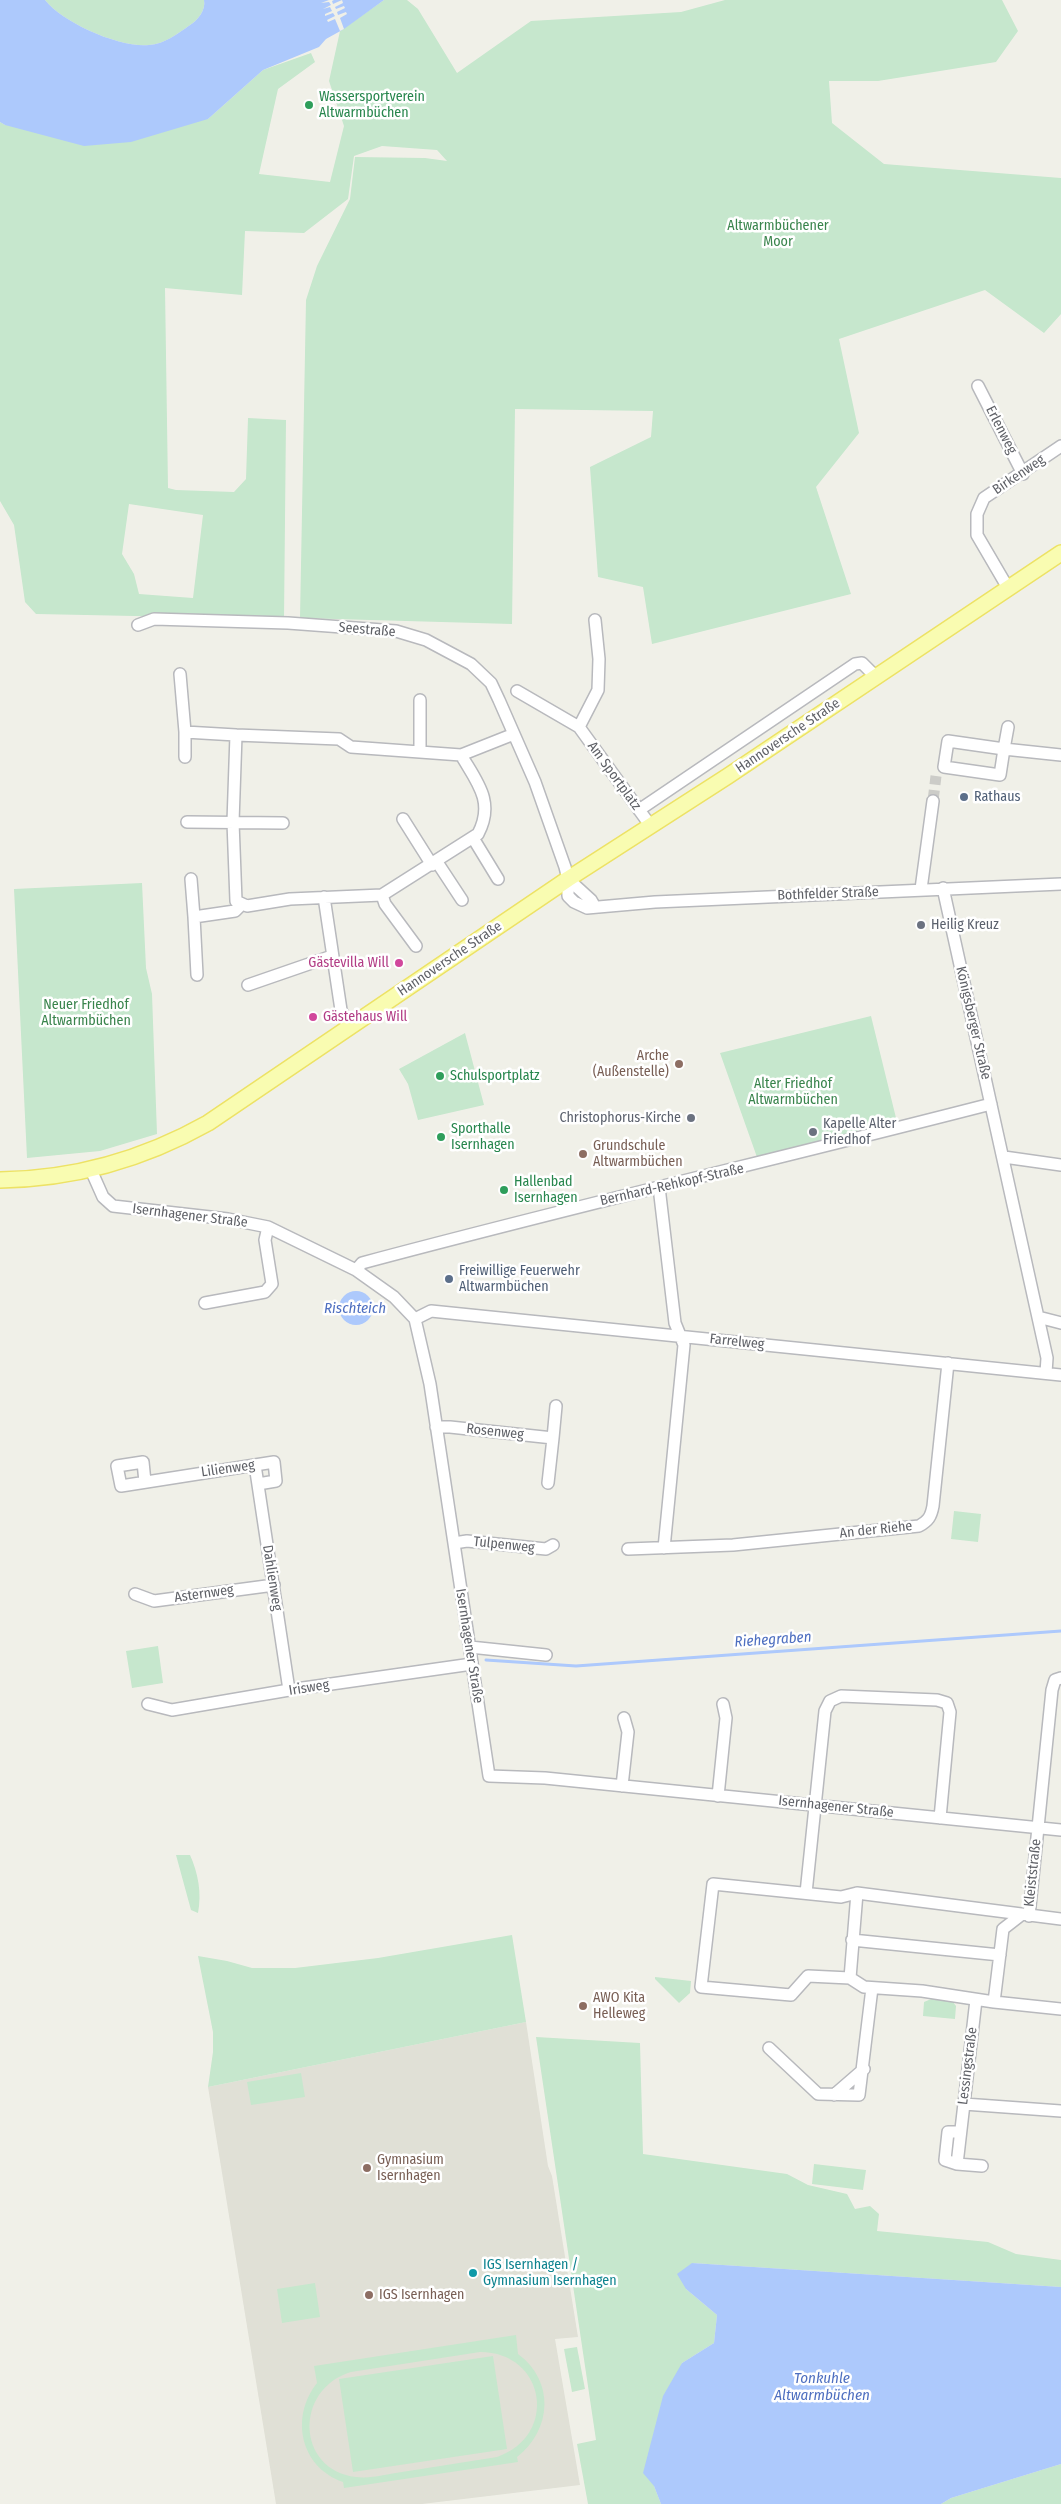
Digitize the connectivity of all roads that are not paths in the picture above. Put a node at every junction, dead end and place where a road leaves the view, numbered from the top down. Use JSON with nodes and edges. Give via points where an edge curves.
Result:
{"nodes":[{"id":1,"x":978,"y":386,"type":"dead end"},
{"id":2,"x":1061,"y":446,"type":"edge"},
{"id":3,"x":1023,"y":474,"type":"junction"},
{"id":4,"x":1061,"y":553,"type":"edge"},
{"id":5,"x":1008,"y":588,"type":"junction"},
{"id":6,"x":595,"y":620,"type":"dead end"},
{"id":7,"x":138,"y":625,"type":"dead end"},
{"id":8,"x":180,"y":674,"type":"dead end"},
{"id":9,"x":876,"y":677,"type":"junction"},
{"id":10,"x":517,"y":691,"type":"dead end"},
{"id":11,"x":420,"y":700,"type":"dead end"},
{"id":12,"x":579,"y":727,"type":"junction"},
{"id":13,"x":1008,"y":727,"type":"dead end"},
{"id":14,"x":185,"y":732,"type":"junction"},
{"id":15,"x":514,"y":734,"type":"junction"},
{"id":16,"x":236,"y":735,"type":"junction"},
{"id":17,"x":1004,"y":749,"type":"junction"},
{"id":18,"x":420,"y":751,"type":"junction"},
{"id":19,"x":461,"y":754,"type":"junction"},
{"id":20,"x":1061,"y":756,"type":"edge"},
{"id":21,"x":185,"y":757,"type":"dead end"},
{"id":22,"x":944,"y":767,"type":"junction"},
{"id":23,"x":936,"y":776,"type":"tunnel mouth"},
{"id":24,"x":933,"y":801,"type":"tunnel mouth"},
{"id":25,"x":639,"y":810,"type":"junction"},
{"id":26,"x":403,"y":819,"type":"dead end"},
{"id":27,"x":187,"y":822,"type":"dead end"},
{"id":28,"x":233,"y":822,"type":"junction"},
{"id":29,"x":283,"y":823,"type":"dead end"},
{"id":30,"x":650,"y":825,"type":"junction"},
{"id":31,"x":473,"y":838,"type":"junction"},
{"id":32,"x":434,"y":863,"type":"junction"},
{"id":33,"x":191,"y":879,"type":"dead end"},
{"id":34,"x":498,"y":879,"type":"dead end"},
{"id":35,"x":568,"y":879,"type":"junction"},
{"id":36,"x":1061,"y":884,"type":"edge"},
{"id":37,"x":943,"y":888,"type":"junction"},
{"id":38,"x":921,"y":889,"type":"junction"},
{"id":39,"x":382,"y":895,"type":"junction"},
{"id":40,"x":324,"y":897,"type":"junction"},
{"id":41,"x":462,"y":900,"type":"dead end"},
{"id":42,"x":241,"y":905,"type":"junction"},
{"id":43,"x":194,"y":917,"type":"junction"},
{"id":44,"x":416,"y":946,"type":"dead end"},
{"id":45,"x":332,"y":956,"type":"junction"},
{"id":46,"x":197,"y":975,"type":"dead end"},
{"id":47,"x":248,"y":985,"type":"dead end"},
{"id":48,"x":349,"y":1027,"type":"junction"},
{"id":49,"x":991,"y":1104,"type":"junction"},
{"id":50,"x":1004,"y":1157,"type":"junction"},
{"id":51,"x":1061,"y":1165,"type":"edge"},
{"id":52,"x":91,"y":1170,"type":"junction"},
{"id":53,"x":0,"y":1180,"type":"edge"},
{"id":54,"x":660,"y":1187,"type":"junction"},
{"id":55,"x":268,"y":1228,"type":"junction"},
{"id":56,"x":356,"y":1270,"type":"junction"},
{"id":57,"x":205,"y":1303,"type":"dead end"},
{"id":58,"x":1038,"y":1317,"type":"junction"},
{"id":59,"x":415,"y":1320,"type":"junction"},
{"id":60,"x":1061,"y":1323,"type":"edge"},
{"id":61,"x":680,"y":1336,"type":"junction"},
{"id":62,"x":948,"y":1363,"type":"junction"},
{"id":63,"x":1046,"y":1373,"type":"junction"},
{"id":64,"x":1061,"y":1375,"type":"edge"},
{"id":65,"x":556,"y":1406,"type":"dead end"},
{"id":66,"x":436,"y":1427,"type":"junction"},
{"id":67,"x":553,"y":1438,"type":"junction"},
{"id":68,"x":255,"y":1465,"type":"junction"},
{"id":69,"x":145,"y":1482,"type":"dead end"},
{"id":70,"x":548,"y":1483,"type":"dead end"},
{"id":71,"x":258,"y":1484,"type":"junction"},
{"id":72,"x":454,"y":1543,"type":"junction"},
{"id":73,"x":553,"y":1545,"type":"dead end"},
{"id":74,"x":664,"y":1548,"type":"junction"},
{"id":75,"x":628,"y":1549,"type":"dead end"},
{"id":76,"x":274,"y":1585,"type":"junction"},
{"id":77,"x":136,"y":1594,"type":"dead end"},
{"id":78,"x":470,"y":1647,"type":"junction"},
{"id":79,"x":546,"y":1655,"type":"dead end"},
{"id":80,"x":472,"y":1664,"type":"junction"},
{"id":81,"x":1061,"y":1678,"type":"edge"},
{"id":82,"x":289,"y":1690,"type":"junction"},
{"id":83,"x":148,"y":1704,"type":"dead end"},
{"id":84,"x":723,"y":1704,"type":"dead end"},
{"id":85,"x":624,"y":1718,"type":"dead end"},
{"id":86,"x":622,"y":1786,"type":"junction"},
{"id":87,"x":718,"y":1796,"type":"junction"},
{"id":88,"x":816,"y":1804,"type":"junction"},
{"id":89,"x":940,"y":1818,"type":"junction"},
{"id":90,"x":1038,"y":1827,"type":"junction"},
{"id":91,"x":1061,"y":1830,"type":"edge"},
{"id":92,"x":806,"y":1893,"type":"junction"},
{"id":93,"x":856,"y":1893,"type":"junction"},
{"id":94,"x":1025,"y":1915,"type":"junction"},
{"id":95,"x":1061,"y":1919,"type":"edge"},
{"id":96,"x":852,"y":1940,"type":"junction"},
{"id":97,"x":1000,"y":1955,"type":"junction"},
{"id":98,"x":850,"y":1978,"type":"junction"},
{"id":99,"x":872,"y":1988,"type":"junction"},
{"id":100,"x":976,"y":2000,"type":"junction"},
{"id":101,"x":994,"y":2002,"type":"junction"},
{"id":102,"x":1061,"y":2009,"type":"edge"},
{"id":103,"x":769,"y":2048,"type":"dead end"},
{"id":104,"x":864,"y":2069,"type":"junction"},
{"id":105,"x":834,"y":2095,"type":"junction"},
{"id":106,"x":964,"y":2104,"type":"junction"},
{"id":107,"x":1061,"y":2111,"type":"edge"},
{"id":108,"x":982,"y":2166,"type":"dead end"}],
"edges":[{"from":1,"to":3,"type":"street","name":"Erlenweg"},
{"from":2,"to":3,"type":"street","name":"Birkenweg"},
{"from":3,"to":5,"type":"street","name":"Birkenweg","via":[[984,498],[977,514],[977,535]]},
{"from":4,"to":5,"type":"main road","name":"Hannoversche Straße"},
{"from":5,"to":9,"type":"main road","name":"Hannoversche Straße"},
{"from":6,"to":12,"type":"street","name":"Am Sportplatz","via":[[598,690]]},
{"from":7,"to":15,"type":"street","name":"Seestraße","via":[[154,619],[288,623],[396,632],[426,640],[471,664],[491,683]]},
{"from":8,"to":14,"type":"street"},
{"from":9,"to":25,"type":"street","name":"Hannoversche Straße","via":[[862,663],[855,664]]},
{"from":9,"to":30,"type":"main road","name":"Hannoversche Straße"},
{"from":10,"to":12,"type":"street","name":"Am Sportplatz"},
{"from":11,"to":18,"type":"street"},
{"from":12,"to":25,"type":"street","name":"Am Sportplatz"},
{"from":13,"to":17,"type":"street"},
{"from":14,"to":16,"type":"street"},
{"from":14,"to":21,"type":"street"},
{"from":15,"to":19,"type":"street"},
{"from":15,"to":35,"type":"street","name":"Seestraße","via":[[536,782]]},
{"from":16,"to":18,"type":"street","via":[[339,739],[351,747]]},
{"from":16,"to":28,"type":"street"},
{"from":17,"to":20,"type":"street"},
{"from":17,"to":22,"type":"street","via":[[948,741]]},
{"from":17,"to":22,"type":"street","via":[[1000,775]]},
{"from":18,"to":19,"type":"street"},
{"from":19,"to":31,"type":"street","via":[[485,796],[482,826]]},
{"from":22,"to":23,"type":"street"},
{"from":24,"to":38,"type":"street"},
{"from":25,"to":30,"type":"street","name":"Am Sportplatz"},
{"from":26,"to":32,"type":"street"},
{"from":27,"to":28,"type":"street"},
{"from":28,"to":29,"type":"street"},
{"from":28,"to":42,"type":"street","via":[[236,901]]},
{"from":30,"to":35,"type":"main road","name":"Hannoversche Straße"},
{"from":31,"to":32,"type":"street"},
{"from":31,"to":34,"type":"street"},
{"from":32,"to":39,"type":"street"},
{"from":32,"to":41,"type":"street"},
{"from":33,"to":43,"type":"street"},
{"from":35,"to":38,"type":"street","name":"Bothfelder Straße","via":[[595,907]]},
{"from":35,"to":48,"type":"main road","name":"Hannoversche Straße"},
{"from":36,"to":37,"type":"street","name":"Bothfelder Straße"},
{"from":37,"to":38,"type":"street","name":"Bothfelder Straße"},
{"from":37,"to":49,"type":"street","name":"Königsberger Straße"},
{"from":39,"to":40,"type":"street"},
{"from":39,"to":44,"type":"street"},
{"from":40,"to":42,"type":"street"},
{"from":40,"to":45,"type":"street"},
{"from":42,"to":43,"type":"street","via":[[235,911]]},
{"from":43,"to":46,"type":"street"},
{"from":45,"to":47,"type":"street"},
{"from":45,"to":48,"type":"street","via":[[341,1010]]},
{"from":48,"to":52,"type":"main road","name":"Hannoversche Straße","via":[[208,1123],[144,1154]]},
{"from":49,"to":50,"type":"street","name":"Königsberger Straße"},
{"from":49,"to":54,"type":"street","name":"Bernhard-Rehkopf-Straße"},
{"from":50,"to":51,"type":"street"},
{"from":50,"to":58,"type":"street","name":"Königsberger Straße"},
{"from":52,"to":53,"type":"main road","name":"Hannoversche Straße"},
{"from":52,"to":55,"type":"street","name":"Isernhagener Straße","via":[[103,1197],[113,1206],[228,1219]]},
{"from":54,"to":56,"type":"street","name":"Bernhard-Rehkopf-Straße","via":[[362,1263]]},
{"from":54,"to":61,"type":"street","via":[[675,1323]]},
{"from":55,"to":56,"type":"street","name":"Isernhagener Straße"},
{"from":55,"to":57,"type":"street","via":[[265,1240],[270,1289]]},
{"from":56,"to":59,"type":"street","name":"Isernhagener Straße","via":[[394,1297]]},
{"from":58,"to":60,"type":"street"},
{"from":58,"to":63,"type":"street","name":"Königsberger Straße","via":[[1047,1358]]},
{"from":59,"to":61,"type":"street","name":"Farrelweg","via":[[431,1311]]},
{"from":59,"to":66,"type":"street","name":"Isernhagener Straße"},
{"from":61,"to":62,"type":"street","name":"Farrelweg"},
{"from":61,"to":74,"type":"street","via":[[684,1345]]},
{"from":62,"to":63,"type":"street","name":"Farrelweg"},
{"from":62,"to":74,"type":"street","name":"An der Riehe","via":[[932,1515],[927,1522],[919,1526],[746,1544]]},
{"from":63,"to":64,"type":"street","name":"Farrelweg"},
{"from":65,"to":67,"type":"street"},
{"from":66,"to":67,"type":"street","name":"Rosenweg"},
{"from":66,"to":72,"type":"street","name":"Isernhagener Straße"},
{"from":67,"to":70,"type":"street"},
{"from":68,"to":69,"type":"street","name":"Lilienweg"},
{"from":68,"to":71,"type":"street","name":"Dahlienweg"},
{"from":68,"to":71,"type":"street","name":"Lilienweg","via":[[274,1462],[276,1481]]},
{"from":71,"to":76,"type":"street","name":"Dahlienweg"},
{"from":72,"to":73,"type":"street","name":"Tulpenweg","via":[[467,1541],[546,1549]]},
{"from":72,"to":78,"type":"street","name":"Isernhagener Straße"},
{"from":74,"to":75,"type":"street","name":"An der Riehe"},
{"from":76,"to":77,"type":"street","name":"Asternweg","via":[[154,1601]]},
{"from":76,"to":82,"type":"street","name":"Dahlienweg"},
{"from":78,"to":79,"type":"street"},
{"from":78,"to":80,"type":"street","name":"Isernhagener Straße"},
{"from":80,"to":82,"type":"street","name":"Irisweg"},
{"from":80,"to":86,"type":"street","name":"Isernhagener Straße","via":[[490,1776],[511,1775]]},
{"from":81,"to":90,"type":"street","name":"Kleiststraße","via":[[1056,1680],[1052,1690]]},
{"from":82,"to":83,"type":"street","name":"Irisweg","via":[[172,1710]]},
{"from":84,"to":87,"type":"street","via":[[726,1718]]},
{"from":85,"to":86,"type":"street","via":[[628,1732]]},
{"from":86,"to":87,"type":"street","name":"Isernhagener Straße"},
{"from":87,"to":88,"type":"street","name":"Isernhagener Straße"},
{"from":88,"to":89,"type":"street","name":"Isernhagener Straße"},
{"from":88,"to":89,"type":"street","via":[[825,1711],[830,1701],[842,1696],[937,1700],[947,1703],[950,1712]]},
{"from":88,"to":92,"type":"street"},
{"from":89,"to":90,"type":"street","name":"Isernhagener Straße"},
{"from":90,"to":91,"type":"street","name":"Isernhagener Straße"},
{"from":90,"to":94,"type":"street","name":"Kleiststraße"},
{"from":92,"to":93,"type":"street","via":[[841,1897]]},
{"from":92,"to":98,"type":"street","via":[[713,1884],[701,1987],[791,1995],[808,1976]]},
{"from":93,"to":94,"type":"street"},
{"from":93,"to":96,"type":"street"},
{"from":94,"to":95,"type":"street","name":"Kleiststraße"},
{"from":94,"to":97,"type":"street","via":[[1003,1929]]},
{"from":96,"to":97,"type":"street"},
{"from":96,"to":98,"type":"street"},
{"from":97,"to":101,"type":"street"},
{"from":98,"to":99,"type":"street"},
{"from":99,"to":100,"type":"street","via":[[922,1991]]},
{"from":99,"to":104,"type":"street"},
{"from":100,"to":101,"type":"street"},
{"from":100,"to":106,"type":"street","name":"Lessingstraße"},
{"from":101,"to":102,"type":"street"},
{"from":103,"to":105,"type":"street","via":[[818,2094]]},
{"from":104,"to":105,"type":"street"},
{"from":104,"to":105,"type":"street","via":[[859,2095]]},
{"from":106,"to":107,"type":"street"},
{"from":106,"to":108,"type":"street","name":"Lessingstraße","via":[[960,2132],[948,2132],[945,2160]]}]}
